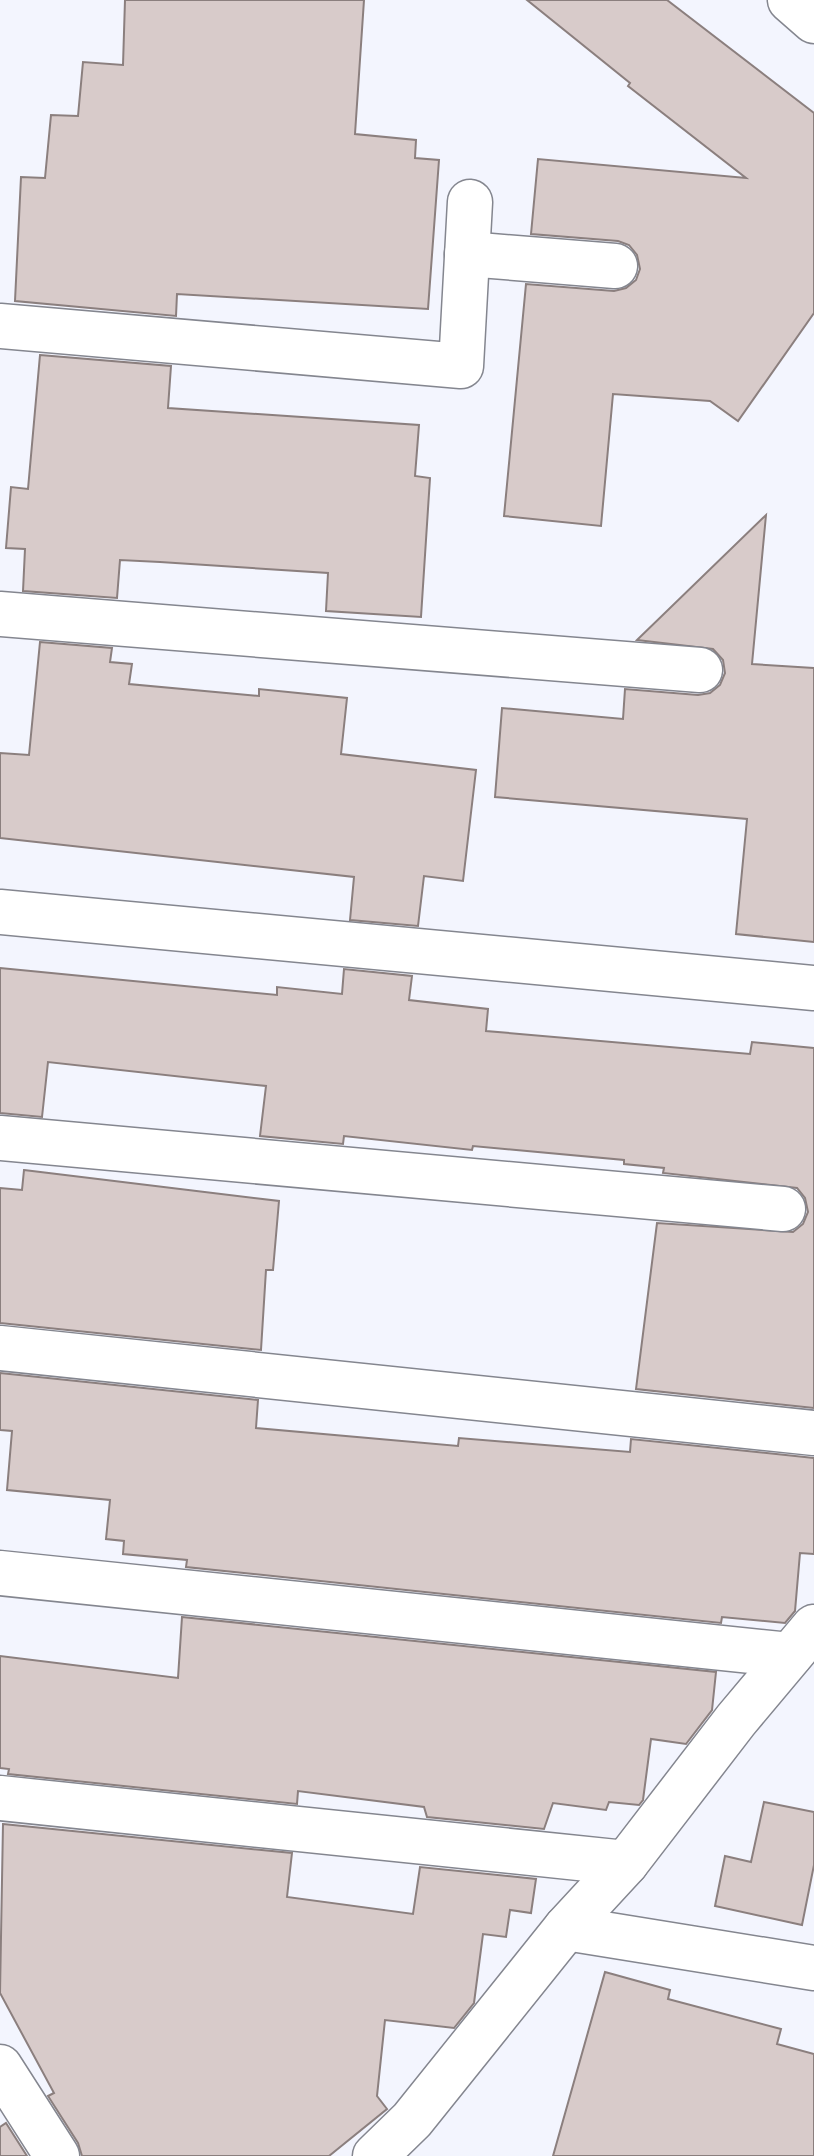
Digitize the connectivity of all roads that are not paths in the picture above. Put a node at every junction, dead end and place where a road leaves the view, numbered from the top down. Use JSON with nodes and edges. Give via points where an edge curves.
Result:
{"nodes":[{"id":1,"x":790,"y":0,"type":"edge"},
{"id":2,"x":814,"y":21,"type":"edge"},
{"id":3,"x":470,"y":202,"type":"dead end"},
{"id":4,"x":467,"y":254,"type":"junction"},
{"id":5,"x":615,"y":266,"type":"dead end"},
{"id":6,"x":0,"y":326,"type":"edge"},
{"id":7,"x":0,"y":614,"type":"edge"},
{"id":8,"x":700,"y":670,"type":"dead end"},
{"id":9,"x":0,"y":912,"type":"edge"},
{"id":10,"x":814,"y":988,"type":"edge"},
{"id":11,"x":0,"y":1138,"type":"edge"},
{"id":12,"x":783,"y":1209,"type":"dead end"},
{"id":13,"x":0,"y":1348,"type":"edge"},
{"id":14,"x":814,"y":1433,"type":"edge"},
{"id":15,"x":0,"y":1573,"type":"edge"},
{"id":16,"x":802,"y":1641,"type":"edge"},
{"id":17,"x":0,"y":1798,"type":"edge"},
{"id":18,"x":626,"y":1863,"type":"junction"},
{"id":19,"x":566,"y":1928,"type":"junction"},
{"id":20,"x":814,"y":1968,"type":"edge"},
{"id":21,"x":0,"y":2067,"type":"edge"},
{"id":22,"x":57,"y":2156,"type":"edge"},
{"id":23,"x":375,"y":2156,"type":"edge"}],
"edges":[{"from":1,"to":2,"type":"street"},
{"from":3,"to":4,"type":"street"},
{"from":4,"to":5,"type":"street"},
{"from":4,"to":6,"type":"street","via":[[461,366]]},
{"from":7,"to":8,"type":"street"},
{"from":9,"to":10,"type":"street"},
{"from":11,"to":12,"type":"street"},
{"from":13,"to":14,"type":"street"},
{"from":15,"to":16,"type":"street"},
{"from":16,"to":18,"type":"street"},
{"from":17,"to":18,"type":"street"},
{"from":18,"to":19,"type":"street"},
{"from":19,"to":20,"type":"street"},
{"from":19,"to":23,"type":"street","via":[[412,2120]]},
{"from":21,"to":22,"type":"street"}]}
